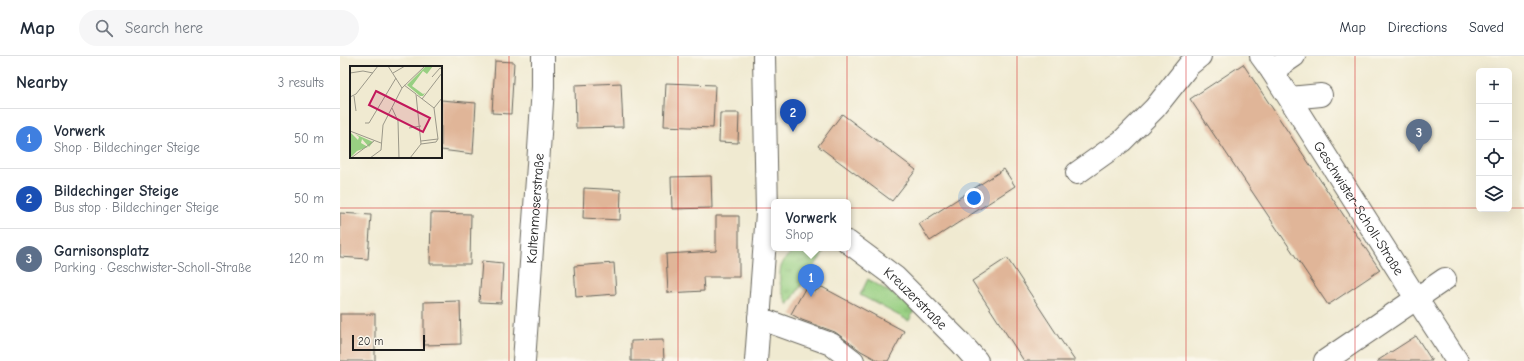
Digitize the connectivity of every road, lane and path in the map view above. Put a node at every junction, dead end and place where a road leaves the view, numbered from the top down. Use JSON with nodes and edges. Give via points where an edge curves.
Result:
{"nodes":[{"id":1,"x":543,"y":56,"type":"edge"},
{"id":2,"x":764,"y":56,"type":"edge"},
{"id":3,"x":1200,"y":56,"type":"edge"},
{"id":4,"x":1294,"y":56,"type":"edge"},
{"id":5,"x":1266,"y":63,"type":"edge"},
{"id":6,"x":1321,"y":95,"type":"dead end"},
{"id":7,"x":1290,"y":98,"type":"junction"},
{"id":8,"x":1077,"y":173,"type":"dead end"},
{"id":9,"x":770,"y":213,"type":"edge"},
{"id":10,"x":851,"y":244,"type":"edge"},
{"id":11,"x":1445,"y":279,"type":"dead end"},
{"id":12,"x":1416,"y":298,"type":"junction"},
{"id":13,"x":759,"y":318,"type":"junction"},
{"id":14,"x":524,"y":361,"type":"edge"},
{"id":15,"x":756,"y":361,"type":"edge"},
{"id":16,"x":853,"y":361,"type":"edge"},
{"id":17,"x":977,"y":361,"type":"edge"},
{"id":18,"x":1325,"y":361,"type":"edge"},
{"id":19,"x":1457,"y":361,"type":"edge"}],
"edges":[{"from":1,"to":14,"type":"street","name":"Kaltenmoserstraße"},
{"from":2,"to":9,"type":"street"},
{"from":3,"to":8,"type":"street","via":[[1189,65],[1155,108],[1122,140]]},
{"from":4,"to":5,"type":"street"},
{"from":5,"to":7,"type":"street","name":"Geschwister-Scholl-Straße"},
{"from":6,"to":7,"type":"street"},
{"from":7,"to":12,"type":"street","name":"Geschwister-Scholl-Straße"},
{"from":9,"to":13,"type":"street"},
{"from":10,"to":17,"type":"street","name":"Kreuzerstraße","via":[[895,277]]},
{"from":11,"to":12,"type":"street"},
{"from":12,"to":18,"type":"street"},
{"from":12,"to":19,"type":"street","name":"Geschwister-Scholl-Straße"},
{"from":13,"to":15,"type":"street"},
{"from":13,"to":16,"type":"street","via":[[831,344]]}]}
